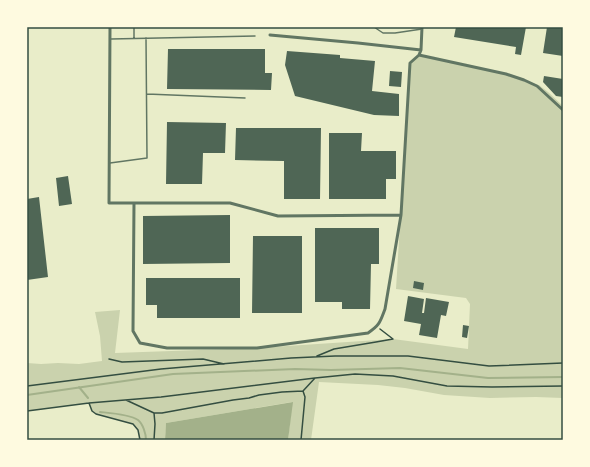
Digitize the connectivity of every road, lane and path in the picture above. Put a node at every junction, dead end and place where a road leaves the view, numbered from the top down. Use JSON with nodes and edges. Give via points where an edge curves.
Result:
{"nodes":[{"id":1,"x":110,"y":27,"type":"edge"},
{"id":2,"x":134,"y":27,"type":"edge"},
{"id":3,"x":374,"y":27,"type":"edge"},
{"id":4,"x":422,"y":28,"type":"edge"},
{"id":5,"x":270,"y":35,"type":"dead end"},
{"id":6,"x":255,"y":36,"type":"dead end"},
{"id":7,"x":134,"y":38,"type":"junction"},
{"id":8,"x":146,"y":38,"type":"junction"},
{"id":9,"x":110,"y":39,"type":"junction"},
{"id":10,"x":420,"y":50,"type":"junction"},
{"id":11,"x":419,"y":55,"type":"junction"},
{"id":12,"x":147,"y":94,"type":"junction"},
{"id":13,"x":245,"y":98,"type":"dead end"},
{"id":14,"x":563,"y":110,"type":"edge"},
{"id":15,"x":110,"y":163,"type":"junction"},
{"id":16,"x":134,"y":203,"type":"junction"},
{"id":17,"x":401,"y":215,"type":"junction"},
{"id":18,"x":377,"y":327,"type":"junction"},
{"id":19,"x":316,"y":357,"type":"junction"},
{"id":20,"x":109,"y":359,"type":"dead end"},
{"id":21,"x":225,"y":364,"type":"junction"},
{"id":22,"x":563,"y":364,"type":"edge"},
{"id":23,"x":315,"y":378,"type":"junction"},
{"id":24,"x":27,"y":386,"type":"edge"},
{"id":25,"x":563,"y":386,"type":"edge"},
{"id":26,"x":303,"y":391,"type":"junction"},
{"id":27,"x":125,"y":399,"type":"junction"},
{"id":28,"x":89,"y":402,"type":"junction"},
{"id":29,"x":27,"y":411,"type":"edge"},
{"id":30,"x":154,"y":413,"type":"junction"},
{"id":31,"x":140,"y":440,"type":"edge"},
{"id":32,"x":154,"y":440,"type":"edge"},
{"id":33,"x":301,"y":440,"type":"edge"}],
"edges":[{"from":1,"to":9,"type":"street"},
{"from":2,"to":7,"type":"lane"},
{"from":3,"to":4,"type":"lane","via":[[383,33]]},
{"from":4,"to":10,"type":"street"},
{"from":5,"to":10,"type":"street"},
{"from":6,"to":8,"type":"lane"},
{"from":7,"to":8,"type":"lane"},
{"from":7,"to":9,"type":"lane"},
{"from":8,"to":12,"type":"lane"},
{"from":9,"to":15,"type":"street"},
{"from":10,"to":11,"type":"street"},
{"from":11,"to":14,"type":"street","via":[[524,80],[537,86]]},
{"from":11,"to":17,"type":"street","via":[[410,63]]},
{"from":12,"to":13,"type":"lane"},
{"from":12,"to":15,"type":"lane","via":[[147,158]]},
{"from":15,"to":16,"type":"street","via":[[109,203]]},
{"from":16,"to":17,"type":"street","via":[[230,203],[278,216]]},
{"from":16,"to":18,"type":"street","via":[[133,331],[140,343],[167,348],[257,348],[368,334]]},
{"from":17,"to":18,"type":"street","via":[[385,308]]},
{"from":18,"to":19,"type":"path","via":[[393,338],[334,349]]},
{"from":19,"to":21,"type":"path"},
{"from":19,"to":22,"type":"path","via":[[408,356],[489,366]]},
{"from":20,"to":21,"type":"path","via":[[122,362],[203,359]]},
{"from":21,"to":24,"type":"path","via":[[161,369]]},
{"from":23,"to":25,"type":"path","via":[[355,374],[393,376],[447,386]]},
{"from":23,"to":26,"type":"path"},
{"from":23,"to":27,"type":"path"},
{"from":26,"to":30,"type":"path","via":[[259,395],[162,414]]},
{"from":26,"to":33,"type":"path","via":[[305,397]]},
{"from":27,"to":28,"type":"path"},
{"from":27,"to":30,"type":"path"},
{"from":28,"to":29,"type":"path"},
{"from":28,"to":31,"type":"path","via":[[96,414],[133,424],[138,430]]},
{"from":30,"to":32,"type":"path"}]}
